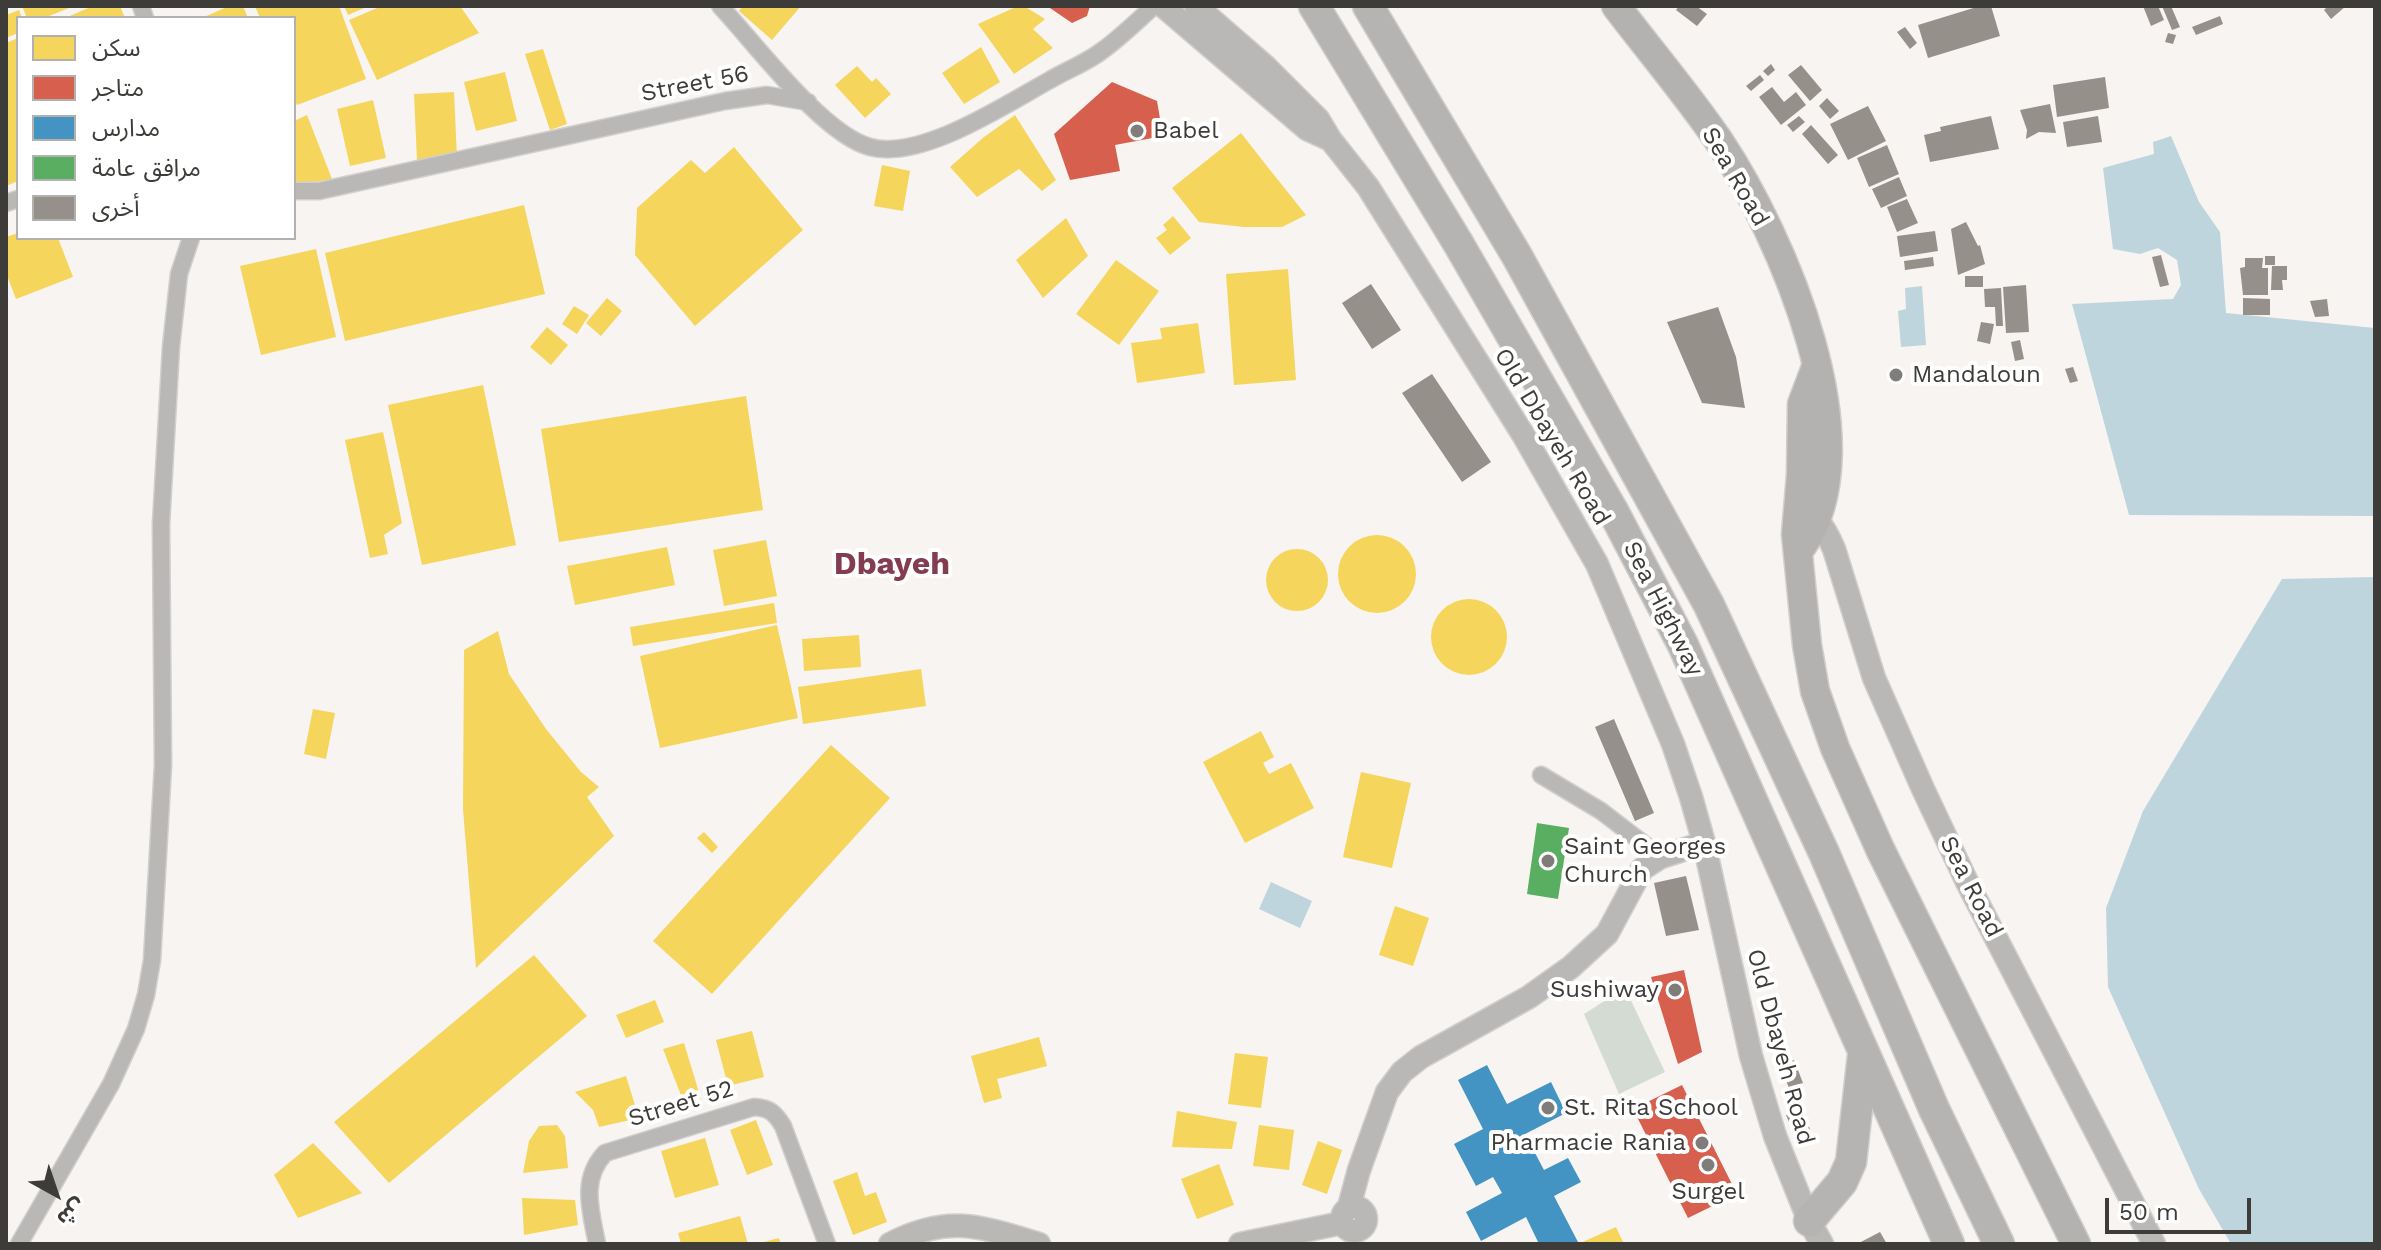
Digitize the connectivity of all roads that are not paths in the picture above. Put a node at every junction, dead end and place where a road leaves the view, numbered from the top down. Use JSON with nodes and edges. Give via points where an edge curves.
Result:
{"nodes":[{"id":1,"x":720,"y":6,"type":"edge"},
{"id":2,"x":1154,"y":6,"type":"edge"},
{"id":3,"x":1163,"y":6,"type":"edge"},
{"id":4,"x":1196,"y":6,"type":"edge"},
{"id":5,"x":1314,"y":6,"type":"edge"},
{"id":6,"x":1368,"y":6,"type":"edge"},
{"id":7,"x":1616,"y":6,"type":"edge"},
{"id":8,"x":808,"y":102,"type":"junction"},
{"id":9,"x":1330,"y":139,"type":"junction"},
{"id":10,"x":296,"y":191,"type":"edge"},
{"id":11,"x":190,"y":240,"type":"edge"},
{"id":12,"x":1816,"y":367,"type":"junction"},
{"id":13,"x":1829,"y":440,"type":"junction"},
{"id":14,"x":1800,"y":443,"type":"junction"},
{"id":15,"x":1808,"y":514,"type":"junction"},
{"id":16,"x":1541,"y":775,"type":"dead end"},
{"id":17,"x":1704,"y":843,"type":"junction"},
{"id":18,"x":1661,"y":857,"type":"junction"},
{"id":19,"x":1863,"y":1053,"type":"junction"},
{"id":20,"x":1356,"y":1226,"type":"edge"},
{"id":21,"x":1816,"y":1233,"type":"edge"},
{"id":22,"x":19,"y":1244,"type":"edge"},
{"id":23,"x":597,"y":1244,"type":"edge"},
{"id":24,"x":827,"y":1244,"type":"edge"},
{"id":25,"x":890,"y":1244,"type":"edge"},
{"id":26,"x":1039,"y":1244,"type":"edge"},
{"id":27,"x":1240,"y":1244,"type":"edge"},
{"id":28,"x":1949,"y":1244,"type":"edge"},
{"id":29,"x":1999,"y":1244,"type":"edge"},
{"id":30,"x":2076,"y":1244,"type":"edge"},
{"id":31,"x":2154,"y":1244,"type":"edge"}],
"edges":[{"from":1,"to":8,"type":"street"},
{"from":2,"to":8,"type":"street","via":[[1101,52],[973,123],[927,142],[905,148],[871,147],[841,133]]},
{"from":3,"to":9,"type":"street","name":"Old Dbayeh Road","via":[[1307,129]]},
{"from":4,"to":9,"type":"street","name":"Old Dbayeh Road","via":[[1266,67],[1318,119]]},
{"from":5,"to":19,"type":"highway","name":"Sea Highway","via":[[1613,511],[1683,645]]},
{"from":6,"to":29,"type":"highway","name":"Sea Highway","via":[[1517,256],[1709,605]]},
{"from":7,"to":12,"type":"highway","name":"Sea Road","via":[[1719,142],[1753,201],[1799,304]]},
{"from":8,"to":10,"type":"street","name":"Street 56","via":[[767,95],[725,101],[319,191]]},
{"from":9,"to":17,"type":"street","name":"Old Dbayeh Road","via":[[1368,187],[1524,436],[1597,564],[1673,744]]},
{"from":11,"to":22,"type":"street","via":[[179,274],[171,347],[161,524],[163,765],[148,983],[136,1029],[111,1084]]},
{"from":12,"to":13,"type":"highway","name":"Sea Road"},
{"from":12,"to":14,"type":"highway","name":"Sea Road","via":[[1802,404]]},
{"from":13,"to":14,"type":"highway"},
{"from":13,"to":15,"type":"highway","name":"Sea Road","via":[[1824,493]]},
{"from":14,"to":15,"type":"highway","name":"Sea Road"},
{"from":15,"to":30,"type":"highway","name":"Sea Road","via":[[1799,549],[1807,645],[1815,691],[1835,748]]},
{"from":15,"to":31,"type":"street","name":"Sea Road","via":[[1834,549],[1874,678],[1967,882]]},
{"from":16,"to":18,"type":"street","via":[[1601,811]]},
{"from":17,"to":18,"type":"street"},
{"from":17,"to":21,"type":"street","name":"Old Dbayeh Road","via":[[1751,1056],[1775,1136]]},
{"from":18,"to":20,"type":"street","via":[[1642,869],[1607,934],[1571,967],[1402,1072],[1387,1092],[1359,1170]]},
{"from":19,"to":21,"type":"highway","via":[[1851,1162]]},
{"from":19,"to":28,"type":"highway","name":"Sea Highway"},
{"from":20,"to":27,"type":"street"},
{"from":23,"to":24,"type":"street","name":"Street 52","via":[[588,1197],[590,1176],[605,1153],[754,1107],[775,1113],[783,1126]]},
{"from":25,"to":26,"type":"street","via":[[935,1226],[956,1225]]}]}
